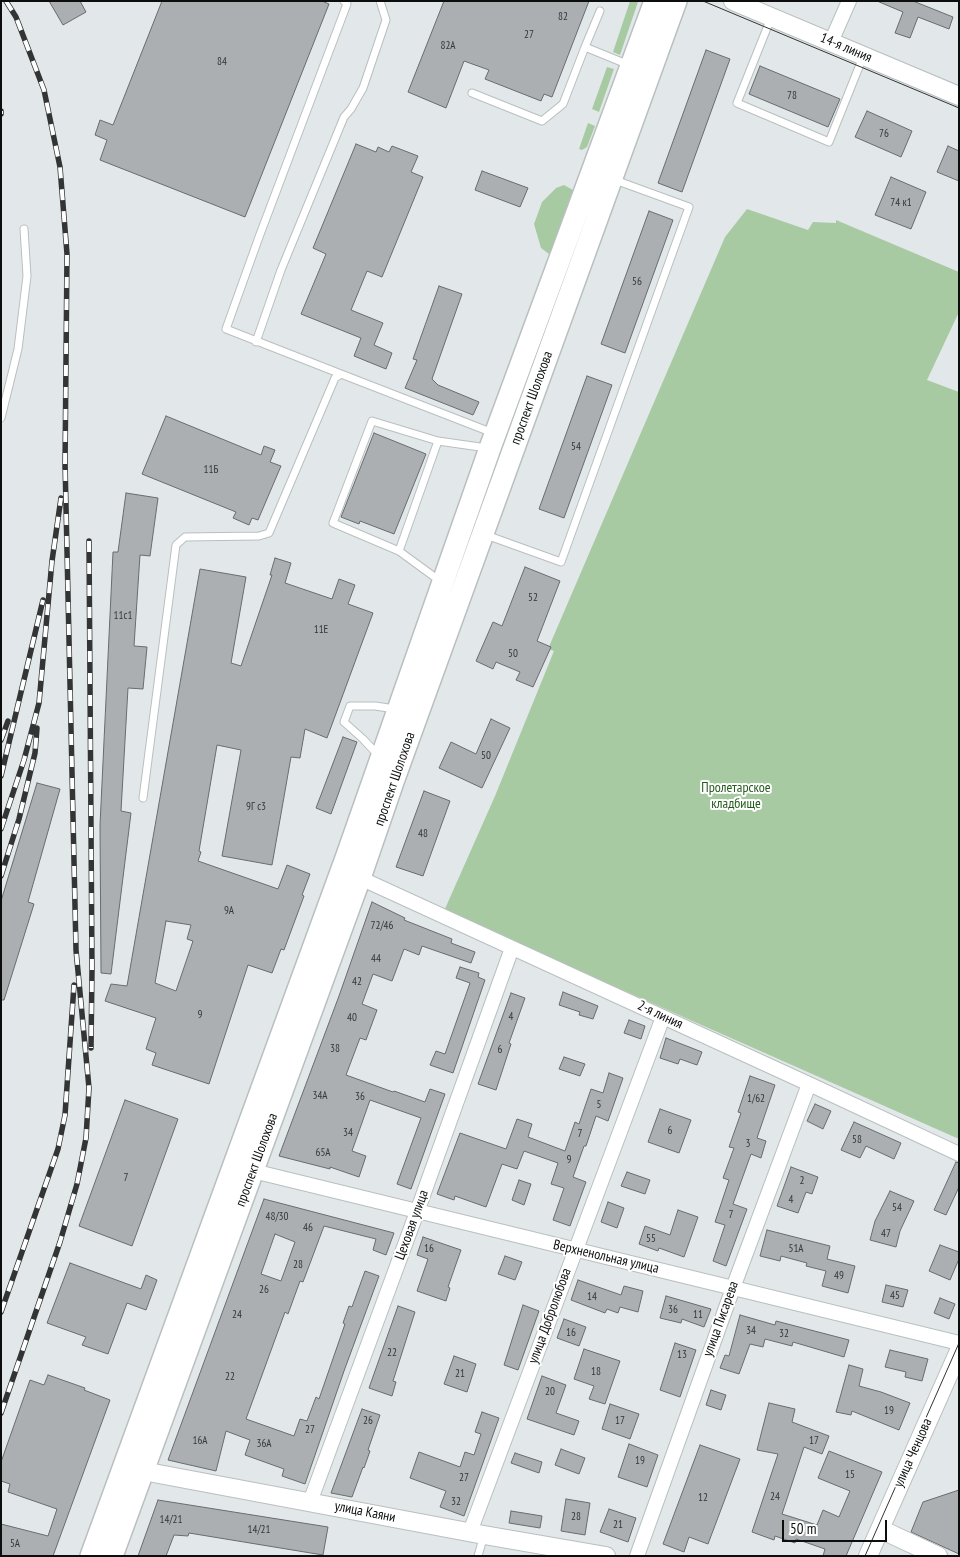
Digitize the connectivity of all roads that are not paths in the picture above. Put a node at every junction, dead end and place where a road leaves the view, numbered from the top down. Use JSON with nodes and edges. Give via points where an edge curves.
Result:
{"nodes":[{"id":1,"x":344,"y":1,"type":"edge"},
{"id":2,"x":380,"y":1,"type":"edge"},
{"id":3,"x":655,"y":1,"type":"edge"},
{"id":4,"x":676,"y":1,"type":"edge"},
{"id":5,"x":733,"y":1,"type":"edge"},
{"id":6,"x":849,"y":1,"type":"edge"},
{"id":7,"x":600,"y":11,"type":"dead end"},
{"id":8,"x":771,"y":17,"type":"junction"},
{"id":9,"x":831,"y":42,"type":"junction"},
{"id":10,"x":586,"y":47,"type":"junction"},
{"id":11,"x":864,"y":56,"type":"junction"},
{"id":12,"x":632,"y":66,"type":"junction"},
{"id":13,"x":472,"y":94,"type":"dead end"},
{"id":14,"x":959,"y":96,"type":"edge"},
{"id":15,"x":612,"y":179,"type":"junction"},
{"id":16,"x":24,"y":229,"type":"dead end"},
{"id":17,"x":256,"y":342,"type":"junction"},
{"id":18,"x":341,"y":374,"type":"junction"},
{"id":19,"x":1,"y":418,"type":"edge"},
{"id":20,"x":438,"y":441,"type":"junction"},
{"id":21,"x":493,"y":441,"type":"junction"},
{"id":22,"x":483,"y":534,"type":"junction"},
{"id":23,"x":399,"y":551,"type":"junction"},
{"id":24,"x":443,"y":583,"type":"junction"},
{"id":25,"x":398,"y":710,"type":"junction"},
{"id":26,"x":381,"y":758,"type":"junction"},
{"id":27,"x":143,"y":798,"type":"dead end"},
{"id":28,"x":360,"y":878,"type":"junction"},
{"id":29,"x":512,"y":948,"type":"junction"},
{"id":30,"x":663,"y":1017,"type":"junction"},
{"id":31,"x":810,"y":1084,"type":"junction"},
{"id":32,"x":959,"y":1154,"type":"edge"},
{"id":33,"x":253,"y":1171,"type":"junction"},
{"id":34,"x":417,"y":1212,"type":"junction"},
{"id":35,"x":574,"y":1250,"type":"junction"},
{"id":36,"x":733,"y":1288,"type":"junction"},
{"id":37,"x":959,"y":1343,"type":"edge"},
{"id":38,"x":959,"y":1351,"type":"edge"},
{"id":39,"x":133,"y":1469,"type":"junction"},
{"id":40,"x":310,"y":1502,"type":"junction"},
{"id":41,"x":880,"y":1529,"type":"junction"},
{"id":42,"x":477,"y":1534,"type":"junction"},
{"id":43,"x":91,"y":1556,"type":"edge"},
{"id":44,"x":112,"y":1556,"type":"edge"},
{"id":45,"x":478,"y":1556,"type":"edge"},
{"id":46,"x":606,"y":1556,"type":"edge"},
{"id":47,"x":637,"y":1556,"type":"edge"},
{"id":48,"x":868,"y":1556,"type":"edge"},
{"id":49,"x":938,"y":1556,"type":"edge"}],
"edges":[{"from":1,"to":17,"type":"lane","via":[[347,4],[226,329]]},
{"from":2,"to":17,"type":"lane","via":[[386,20],[363,88],[344,117],[281,270]]},
{"from":3,"to":12,"type":"main road","name":"проспект Шолохова"},
{"from":4,"to":15,"type":"main road","name":"проспект Шолохова"},
{"from":5,"to":8,"type":"street","name":"14-я линия"},
{"from":6,"to":9,"type":"street"},
{"from":7,"to":10,"type":"lane"},
{"from":8,"to":9,"type":"street","name":"14-я линия"},
{"from":8,"to":11,"type":"lane","via":[[737,103],[830,142]]},
{"from":9,"to":11,"type":"street","name":"14-я линия"},
{"from":10,"to":12,"type":"lane"},
{"from":10,"to":13,"type":"lane","via":[[563,104],[542,121]]},
{"from":11,"to":14,"type":"street","name":"14-я линия"},
{"from":12,"to":21,"type":"main road","name":"проспект Шолохова"},
{"from":15,"to":22,"type":"main road","name":"проспект Шолохова"},
{"from":15,"to":22,"type":"lane","via":[[690,207],[561,562]]},
{"from":16,"to":19,"type":"lane","via":[[26,276],[18,349]]},
{"from":17,"to":18,"type":"lane"},
{"from":18,"to":21,"type":"lane"},
{"from":18,"to":27,"type":"lane","via":[[336,378],[269,533],[185,538],[176,545]]},
{"from":20,"to":21,"type":"lane"},
{"from":20,"to":23,"type":"lane"},
{"from":20,"to":23,"type":"lane","via":[[372,421],[333,523]]},
{"from":21,"to":24,"type":"main road","name":"проспект Шолохова"},
{"from":22,"to":28,"type":"main road","name":"проспект Шолохова"},
{"from":23,"to":24,"type":"lane"},
{"from":24,"to":25,"type":"main road","name":"проспект Шолохова"},
{"from":25,"to":26,"type":"main road","name":"проспект Шолохова"},
{"from":25,"to":26,"type":"lane","via":[[350,706],[344,722]]},
{"from":26,"to":39,"type":"main road","name":"проспект Шолохова"},
{"from":28,"to":29,"type":"street","name":"2-я линия"},
{"from":28,"to":33,"type":"main road","name":"проспект Шолохова"},
{"from":29,"to":30,"type":"street","name":"2-я линия"},
{"from":29,"to":34,"type":"street","name":"Цеховая улица"},
{"from":30,"to":31,"type":"street","name":"2-я линия"},
{"from":30,"to":35,"type":"street","name":"улица Добролюбова"},
{"from":31,"to":32,"type":"street","name":"2-я линия"},
{"from":31,"to":36,"type":"street","name":"улица Писарева"},
{"from":33,"to":34,"type":"street","name":"Верхненольная улица"},
{"from":33,"to":39,"type":"main road","name":"проспект Шолохова"},
{"from":34,"to":35,"type":"street","name":"Верхненольная улица"},
{"from":34,"to":40,"type":"street","name":"Цеховая улица"},
{"from":35,"to":36,"type":"street","name":"Верхненольная улица"},
{"from":35,"to":42,"type":"street","name":"улица Добролюбова"},
{"from":36,"to":37,"type":"street","name":"Верхненольная улица"},
{"from":36,"to":47,"type":"street","name":"улица Писарева"},
{"from":38,"to":41,"type":"street","name":"улица Ченцова"},
{"from":39,"to":40,"type":"street","name":"улица Каяни"},
{"from":39,"to":43,"type":"main road","name":"проспект Шолохова"},
{"from":39,"to":44,"type":"main road","name":"проспект Шолохова"},
{"from":40,"to":42,"type":"street","name":"улица Каяни"},
{"from":41,"to":48,"type":"street","name":"улица Ченцова"},
{"from":41,"to":49,"type":"street"},
{"from":42,"to":45,"type":"lane"},
{"from":42,"to":46,"type":"street","name":"улица Каяни"}]}
